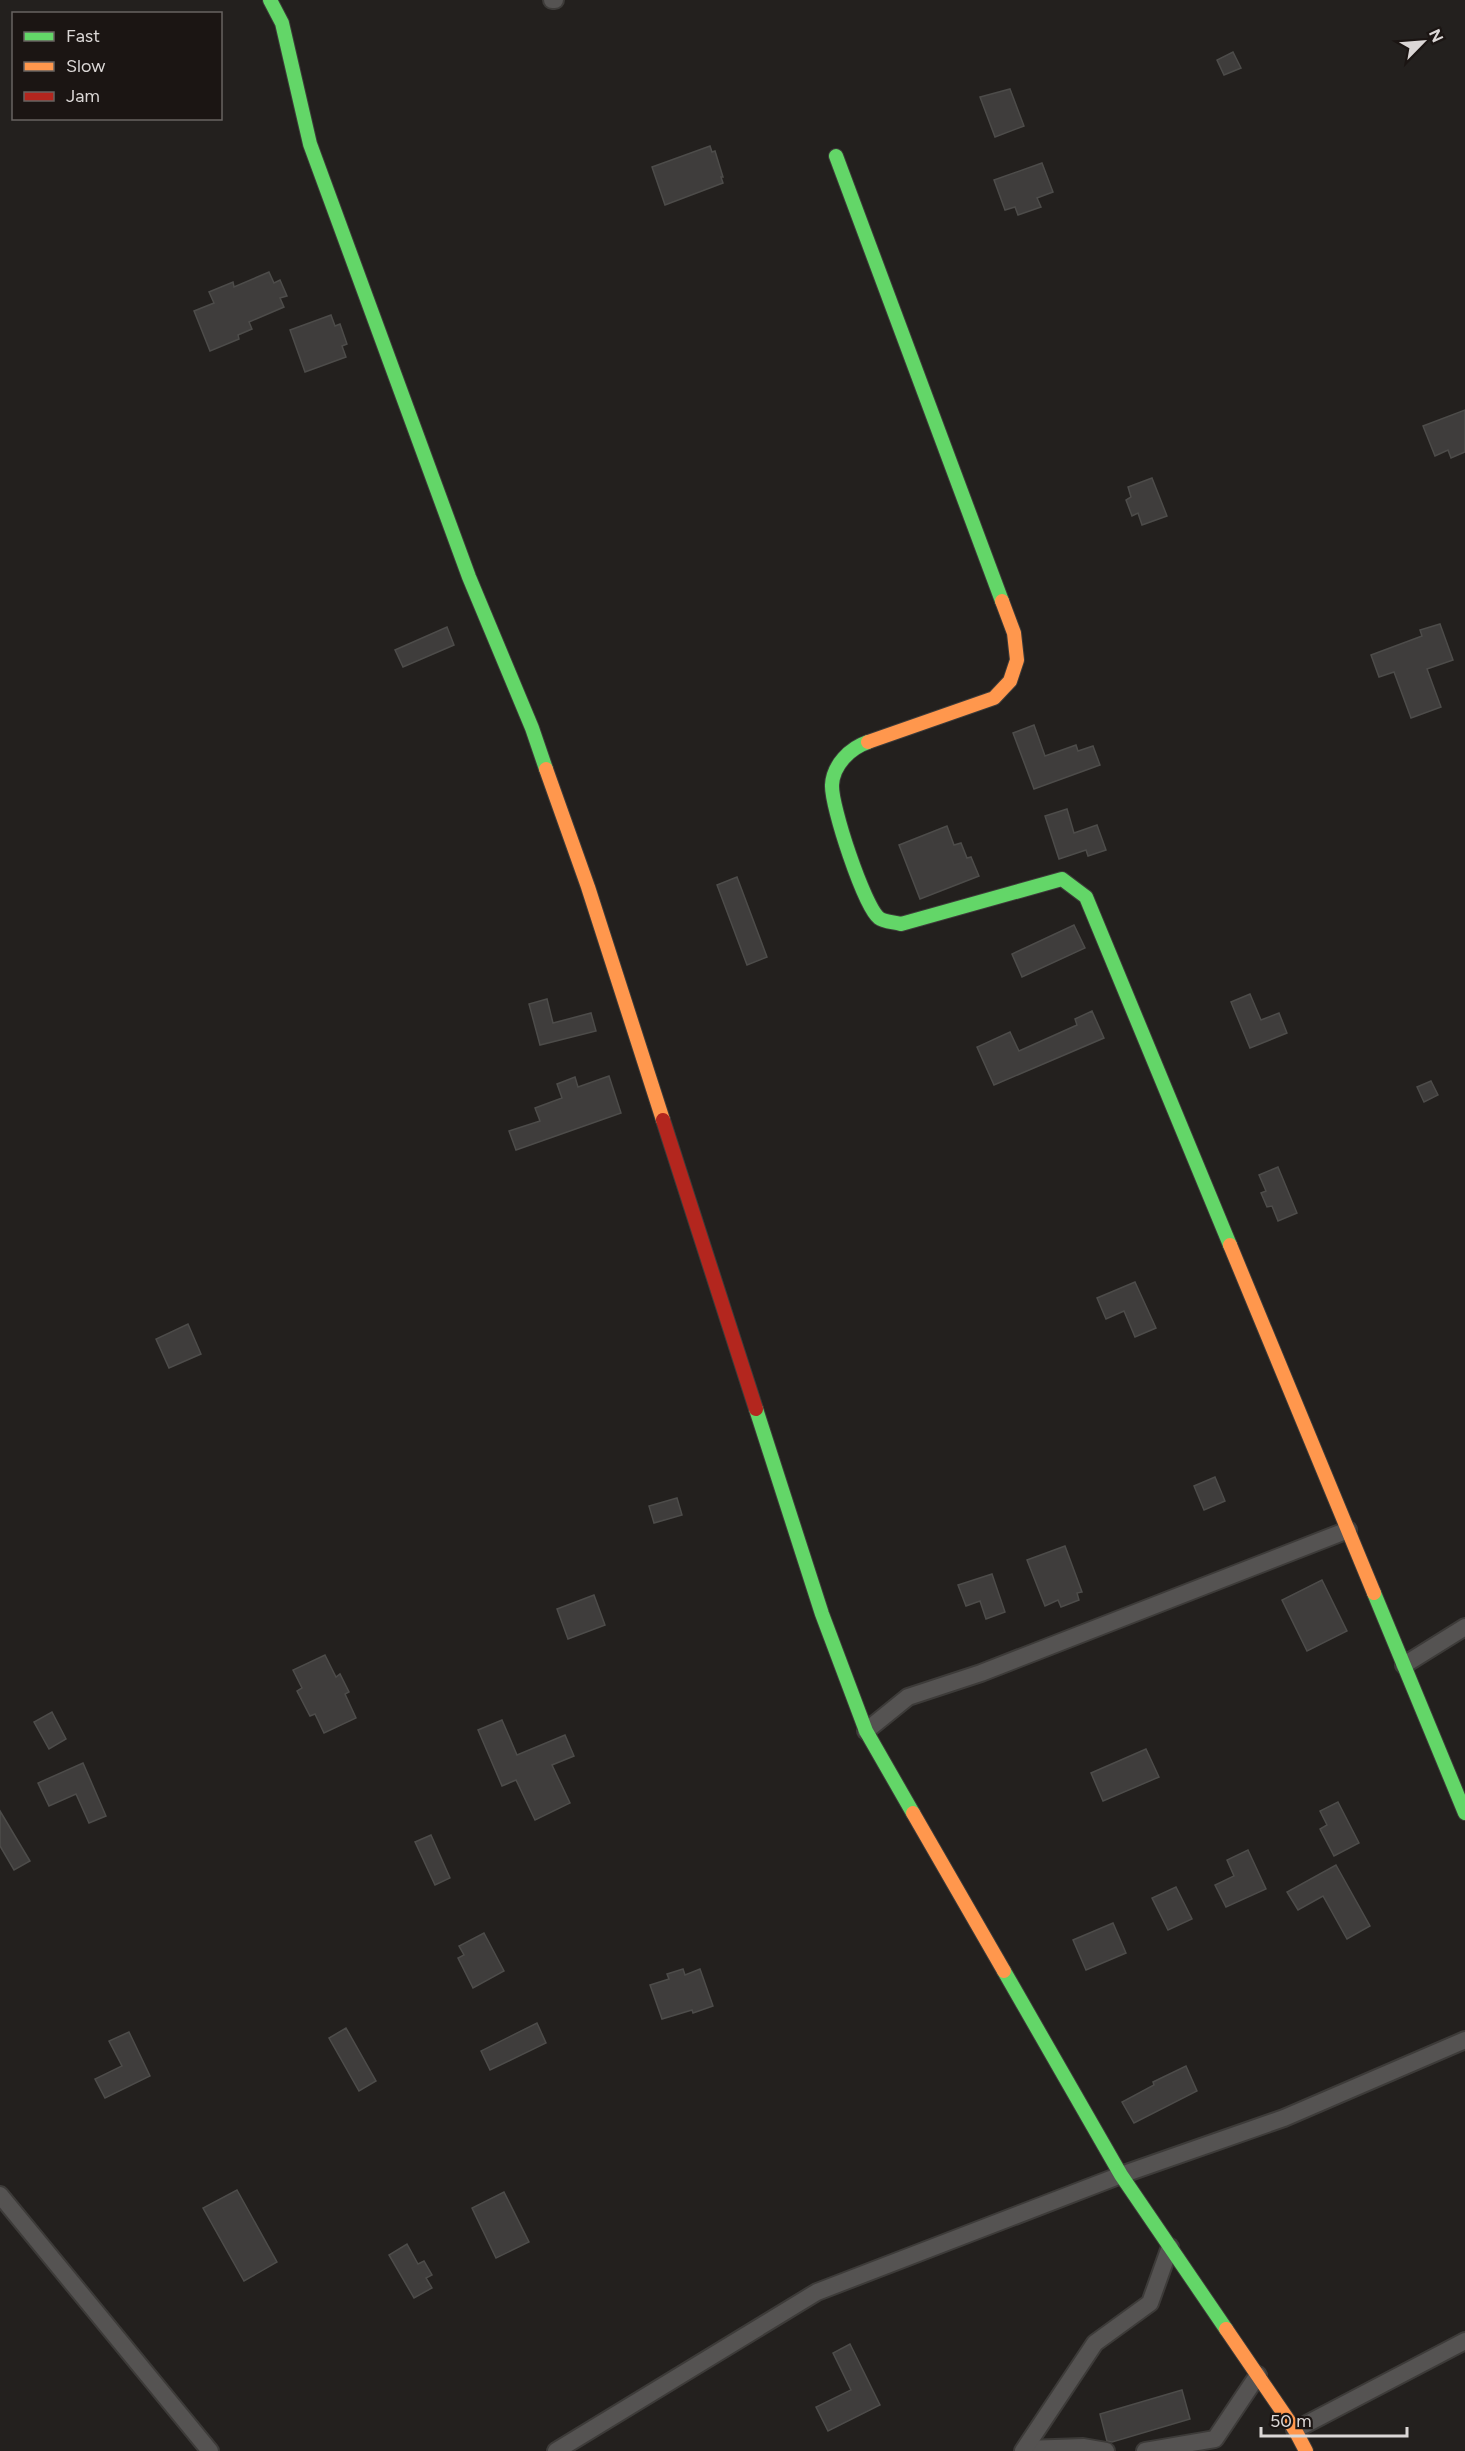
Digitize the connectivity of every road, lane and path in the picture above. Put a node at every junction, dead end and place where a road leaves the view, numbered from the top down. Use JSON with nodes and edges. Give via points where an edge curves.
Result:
{"nodes":[{"id":1,"x":270,"y":0,"type":"edge"},
{"id":2,"x":836,"y":156,"type":"dead end"},
{"id":3,"x":1348,"y":1530,"type":"junction"},
{"id":4,"x":1465,"y":1628,"type":"edge"},
{"id":5,"x":1404,"y":1665,"type":"junction"},
{"id":6,"x":867,"y":1731,"type":"junction"},
{"id":7,"x":1465,"y":1813,"type":"edge"},
{"id":8,"x":1465,"y":2040,"type":"edge"},
{"id":9,"x":1121,"y":2175,"type":"junction"},
{"id":10,"x":0,"y":2195,"type":"edge"},
{"id":11,"x":1170,"y":2247,"type":"junction"},
{"id":12,"x":1465,"y":2341,"type":"edge"},
{"id":13,"x":1258,"y":2375,"type":"junction"},
{"id":14,"x":1295,"y":2430,"type":"junction"},
{"id":15,"x":1215,"y":2445,"type":"edge"},
{"id":16,"x":1024,"y":2450,"type":"edge"},
{"id":17,"x":210,"y":2451,"type":"edge"},
{"id":18,"x":556,"y":2451,"type":"edge"},
{"id":19,"x":1106,"y":2451,"type":"edge"},
{"id":20,"x":1145,"y":2451,"type":"edge"},
{"id":21,"x":1306,"y":2451,"type":"edge"}],
"edges":[{"from":1,"to":6,"type":"street","via":[[282,23],[310,144],[469,577],[532,728],[584,877],[822,1614]]},
{"from":2,"to":3,"type":"street","via":[[1014,633],[1017,660],[1010,681],[994,698],[864,743],[842,758],[832,784],[868,904],[880,920],[901,924],[1062,879],[1086,897]]},
{"from":3,"to":5,"type":"street"},
{"from":3,"to":6,"type":"street","via":[[981,1673],[908,1697]]},
{"from":4,"to":5,"type":"street"},
{"from":5,"to":7,"type":"street"},
{"from":6,"to":9,"type":"street"},
{"from":8,"to":9,"type":"street","via":[[1284,2118]]},
{"from":9,"to":11,"type":"street"},
{"from":9,"to":18,"type":"street","via":[[817,2292]]},
{"from":10,"to":17,"type":"street"},
{"from":11,"to":13,"type":"street"},
{"from":11,"to":16,"type":"street","via":[[1150,2303],[1095,2343]]},
{"from":12,"to":14,"type":"street"},
{"from":13,"to":14,"type":"street"},
{"from":13,"to":15,"type":"street"},
{"from":14,"to":21,"type":"street"},
{"from":15,"to":20,"type":"street"},
{"from":16,"to":19,"type":"street","via":[[1083,2447]]}]}
